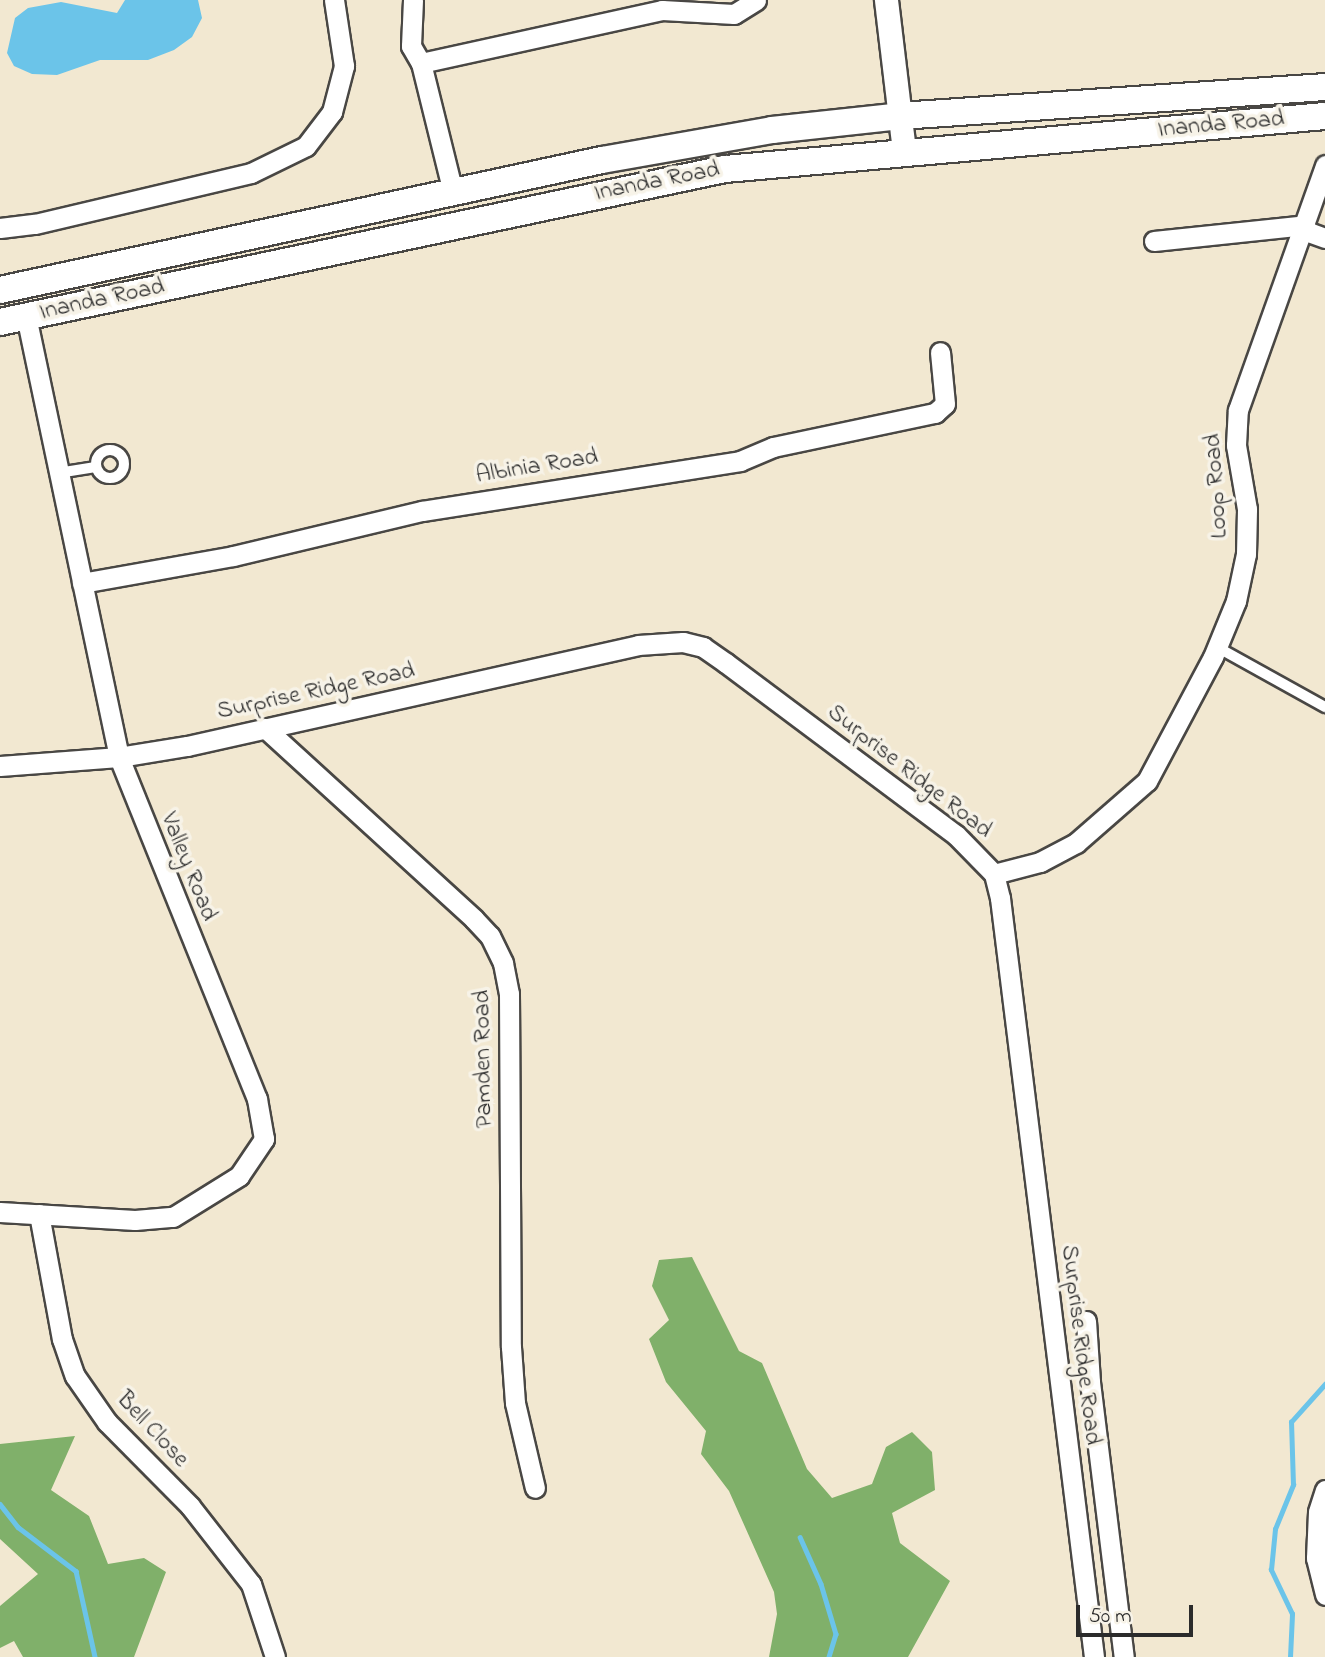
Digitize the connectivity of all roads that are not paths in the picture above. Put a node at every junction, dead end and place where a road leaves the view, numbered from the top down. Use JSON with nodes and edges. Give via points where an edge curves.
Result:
{"nodes":[{"id":1,"x":334,"y":0,"type":"edge"},
{"id":2,"x":413,"y":0,"type":"edge"},
{"id":3,"x":756,"y":0,"type":"edge"},
{"id":4,"x":886,"y":0,"type":"edge"},
{"id":5,"x":661,"y":5,"type":"edge"},
{"id":6,"x":421,"y":63,"type":"junction"},
{"id":7,"x":1325,"y":87,"type":"edge"},
{"id":8,"x":1121,"y":104,"type":"junction"},
{"id":9,"x":900,"y":116,"type":"junction"},
{"id":10,"x":1325,"y":116,"type":"edge"},
{"id":11,"x":1190,"y":128,"type":"junction"},
{"id":12,"x":707,"y":141,"type":"junction"},
{"id":13,"x":904,"y":150,"type":"junction"},
{"id":14,"x":1325,"y":165,"type":"edge"},
{"id":15,"x":724,"y":169,"type":"junction"},
{"id":16,"x":453,"y":192,"type":"junction"},
{"id":17,"x":1304,"y":227,"type":"junction"},
{"id":18,"x":0,"y":228,"type":"edge"},
{"id":19,"x":1325,"y":238,"type":"edge"},
{"id":20,"x":1154,"y":241,"type":"dead end"},
{"id":21,"x":0,"y":290,"type":"edge"},
{"id":22,"x":26,"y":317,"type":"junction"},
{"id":23,"x":0,"y":322,"type":"edge"},
{"id":24,"x":940,"y":352,"type":"dead end"},
{"id":25,"x":96,"y":467,"type":"dead end"},
{"id":26,"x":58,"y":473,"type":"junction"},
{"id":27,"x":82,"y":583,"type":"junction"},
{"id":28,"x":1217,"y":646,"type":"junction"},
{"id":29,"x":1325,"y":707,"type":"edge"},
{"id":30,"x":265,"y":728,"type":"junction"},
{"id":31,"x":119,"y":757,"type":"junction"},
{"id":32,"x":0,"y":766,"type":"edge"},
{"id":33,"x":994,"y":874,"type":"junction"},
{"id":34,"x":0,"y":1213,"type":"edge"},
{"id":35,"x":39,"y":1214,"type":"junction"},
{"id":36,"x":1086,"y":1321,"type":"dead end"},
{"id":37,"x":535,"y":1489,"type":"dead end"},
{"id":38,"x":1325,"y":1490,"type":"edge"},
{"id":39,"x":1325,"y":1595,"type":"edge"},
{"id":40,"x":275,"y":1657,"type":"edge"},
{"id":41,"x":1094,"y":1657,"type":"edge"},
{"id":42,"x":1125,"y":1657,"type":"edge"}],
"edges":[{"from":1,"to":18,"type":"street","via":[[344,66],[332,112],[306,146],[251,173],[35,224]]},
{"from":2,"to":6,"type":"street","via":[[409,35]]},
{"from":3,"to":5,"type":"street","via":[[734,14]]},
{"from":4,"to":9,"type":"street"},
{"from":5,"to":6,"type":"street"},
{"from":6,"to":16,"type":"street"},
{"from":7,"to":8,"type":"main road","name":"Inanda Road"},
{"from":8,"to":9,"type":"main road","name":"Inanda Road"},
{"from":8,"to":11,"type":"main road","via":[[1142,110],[1184,110]]},
{"from":9,"to":12,"type":"main road","name":"Inanda Road"},
{"from":9,"to":13,"type":"street"},
{"from":10,"to":11,"type":"main road","name":"Inanda Road"},
{"from":11,"to":13,"type":"main road","name":"Inanda Road"},
{"from":12,"to":15,"type":"main road"},
{"from":12,"to":16,"type":"main road","name":"Inanda Road"},
{"from":13,"to":15,"type":"main road","name":"Inanda Road"},
{"from":14,"to":17,"type":"street","name":"Loop Road"},
{"from":15,"to":22,"type":"main road","name":"Inanda Road"},
{"from":16,"to":21,"type":"main road","name":"Inanda Road"},
{"from":17,"to":19,"type":"street"},
{"from":17,"to":20,"type":"street"},
{"from":17,"to":28,"type":"street","name":"Loop Road","via":[[1238,410],[1236,445],[1247,534],[1239,591]]},
{"from":22,"to":23,"type":"main road","name":"Inanda Road"},
{"from":22,"to":26,"type":"street","name":"Valley Road"},
{"from":24,"to":27,"type":"street","name":"Albinia Road","via":[[945,404],[935,413],[772,447],[740,461],[422,512],[233,556]]},
{"from":25,"to":26,"type":"lane"},
{"from":26,"to":27,"type":"street","name":"Valley Road"},
{"from":27,"to":31,"type":"street","name":"Valley Road"},
{"from":28,"to":29,"type":"lane"},
{"from":28,"to":33,"type":"street","name":"Loop Road","via":[[1147,781],[1076,843],[1040,862]]},
{"from":30,"to":31,"type":"street","name":"Surprise Ridge Road"},
{"from":30,"to":33,"type":"street","name":"Surprise Ridge Road","via":[[638,645],[683,642],[703,647],[744,676],[956,835]]},
{"from":30,"to":37,"type":"street","name":"Pamden Road","via":[[474,919],[490,936],[503,963],[509,994],[512,1358],[515,1403]]},
{"from":31,"to":32,"type":"street","name":"Surprise Ridge Road"},
{"from":31,"to":35,"type":"street","name":"Valley Road","via":[[257,1099],[264,1139],[239,1177],[173,1217],[135,1220]]},
{"from":33,"to":41,"type":"street","name":"Surprise Ridge Road"},
{"from":34,"to":35,"type":"street","name":"Valley Road"},
{"from":35,"to":40,"type":"street","name":"Bell Close","via":[[62,1339],[75,1376],[107,1422],[190,1506],[251,1584]]},
{"from":36,"to":42,"type":"street"},
{"from":38,"to":39,"type":"street","via":[[1318,1512],[1316,1558]]}]}
